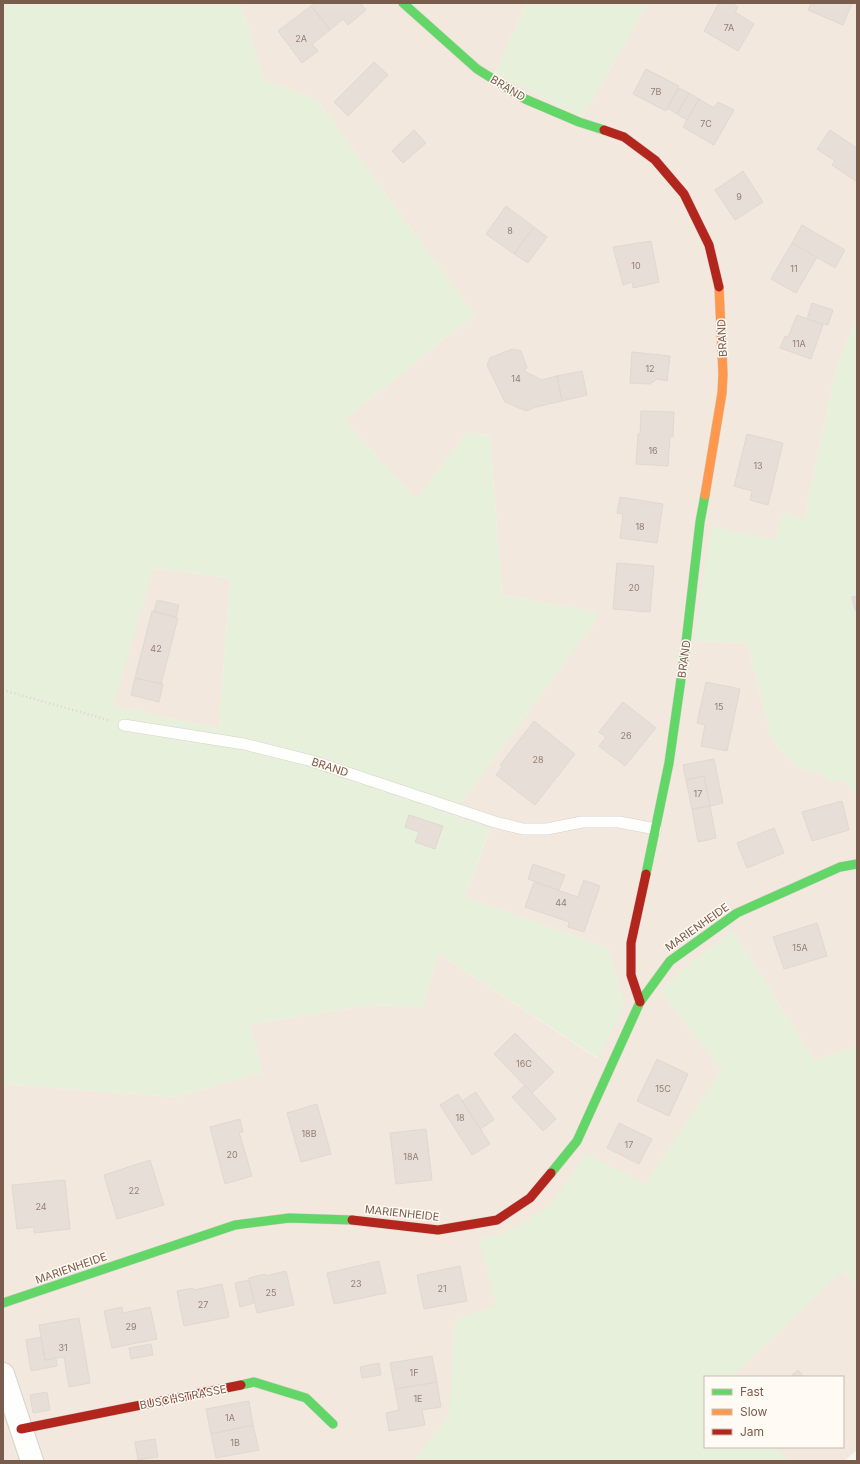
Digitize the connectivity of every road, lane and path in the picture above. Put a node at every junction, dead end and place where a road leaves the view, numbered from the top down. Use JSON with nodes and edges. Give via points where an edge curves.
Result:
{"nodes":[{"id":1,"x":403,"y":3,"type":"edge"},
{"id":2,"x":3,"y":690,"type":"edge"},
{"id":3,"x":124,"y":724,"type":"joint"},
{"id":4,"x":656,"y":829,"type":"junction"},
{"id":5,"x":857,"y":864,"type":"edge"},
{"id":6,"x":640,"y":1002,"type":"junction"},
{"id":7,"x":3,"y":1303,"type":"edge"},
{"id":8,"x":3,"y":1374,"type":"edge"},
{"id":9,"x":333,"y":1424,"type":"dead end"},
{"id":10,"x":21,"y":1429,"type":"junction"},
{"id":11,"x":32,"y":1461,"type":"edge"}],
"edges":[{"from":1,"to":4,"type":"street","name":"BRAND","via":[[477,69],[524,99],[624,137],[655,160],[684,194],[709,245],[719,282],[722,393],[700,522],[669,763]]},
{"from":2,"to":3,"type":"path"},
{"from":3,"to":4,"type":"lane","name":"BRAND","via":[[244,744],[312,761],[523,829],[547,829],[582,822],[619,822]]},
{"from":4,"to":6,"type":"street","name":"BRAND","via":[[631,943],[631,975]]},
{"from":5,"to":6,"type":"street","name":"MARIENHEIDE","via":[[840,867],[737,914],[670,961]]},
{"from":6,"to":7,"type":"street","name":"MARIENHEIDE","via":[[577,1141],[530,1198],[497,1220],[438,1230],[358,1220],[289,1218],[235,1225]]},
{"from":8,"to":10,"type":"street"},
{"from":9,"to":10,"type":"street","name":"BUSCHSTRASSE","via":[[306,1398],[254,1382]]},
{"from":10,"to":11,"type":"street"}]}
